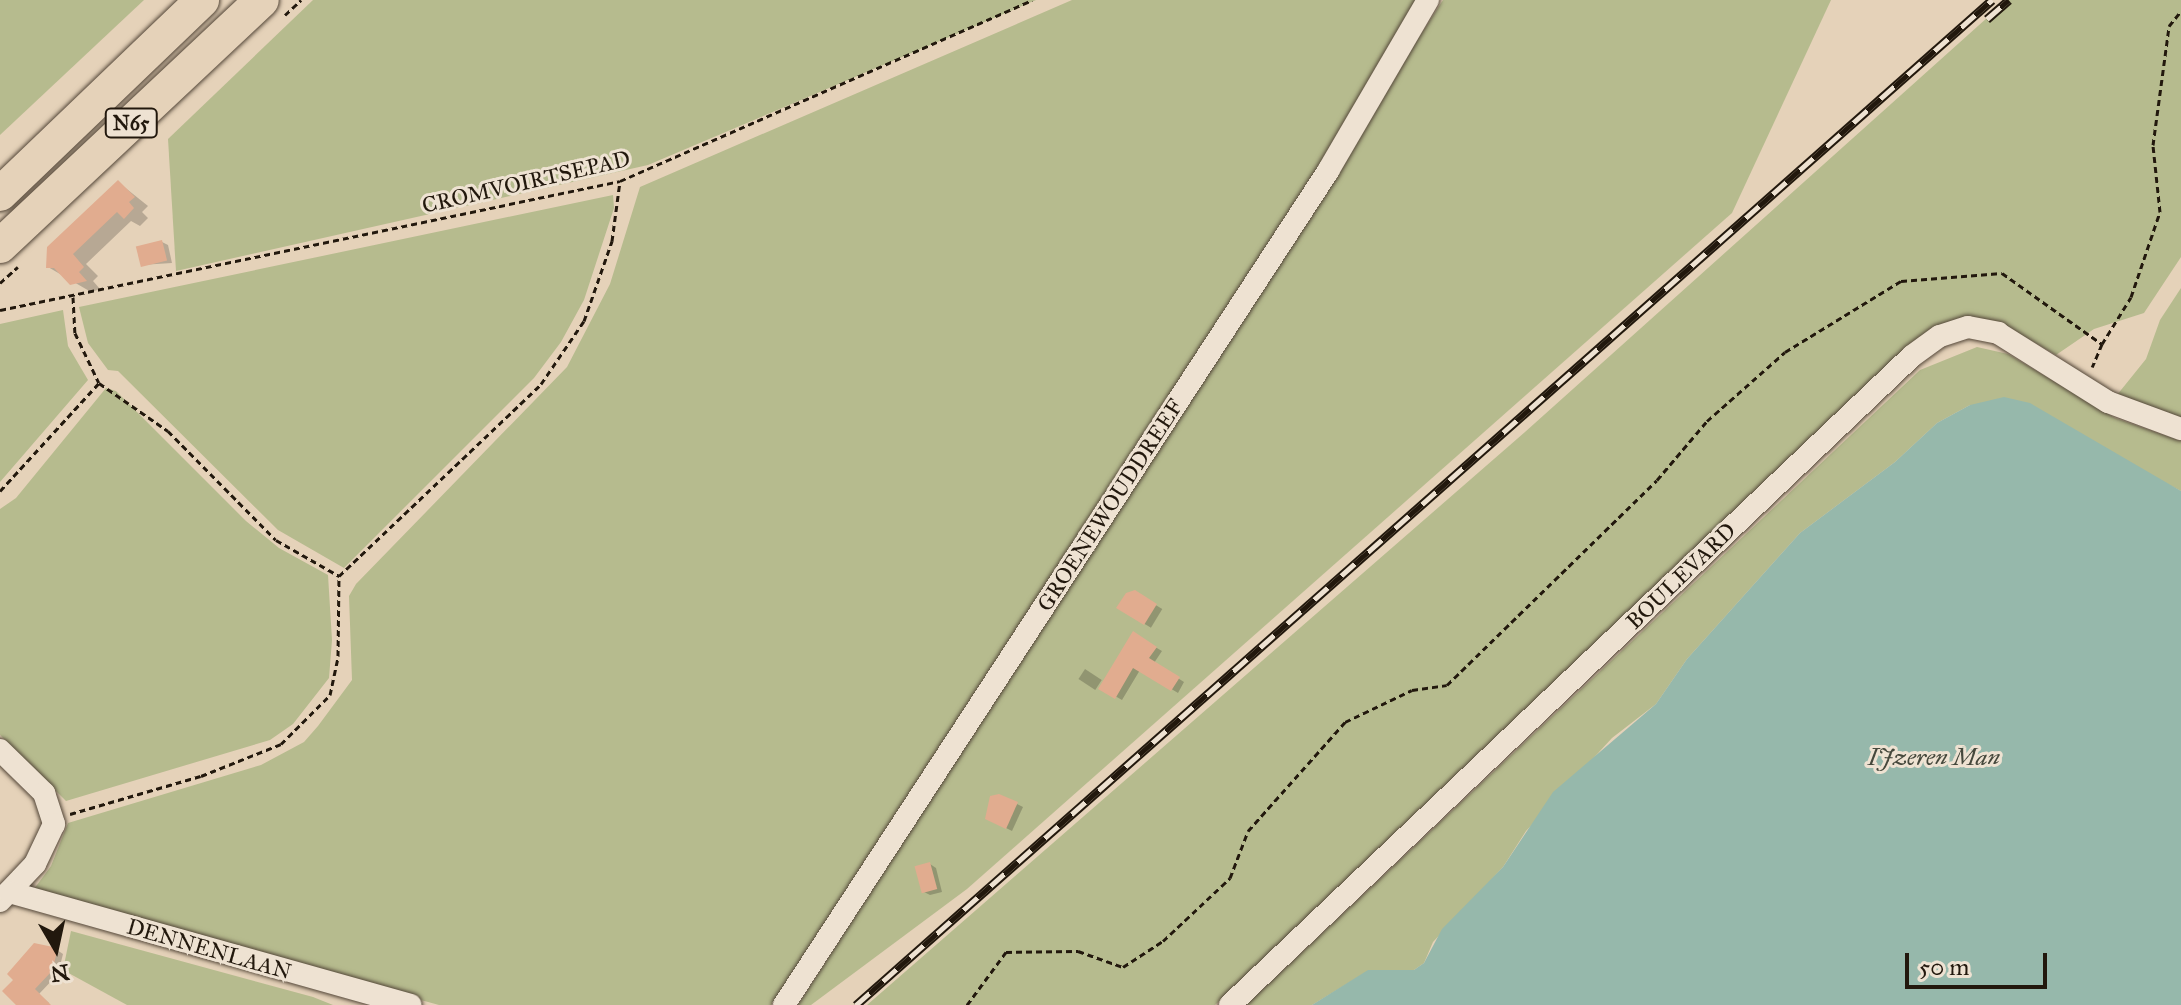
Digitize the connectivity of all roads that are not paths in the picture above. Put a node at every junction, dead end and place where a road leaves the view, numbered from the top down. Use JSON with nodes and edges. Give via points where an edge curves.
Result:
{"nodes":[{"id":1,"x":202,"y":0,"type":"edge"},
{"id":2,"x":262,"y":0,"type":"edge"},
{"id":3,"x":1428,"y":0,"type":"edge"},
{"id":4,"x":0,"y":194,"type":"edge"},
{"id":5,"x":0,"y":246,"type":"edge"},
{"id":6,"x":2181,"y":429,"type":"edge"},
{"id":7,"x":0,"y":750,"type":"edge"},
{"id":8,"x":4,"y":897,"type":"edge"},
{"id":9,"x":410,"y":1005,"type":"edge"},
{"id":10,"x":784,"y":1005,"type":"edge"},
{"id":11,"x":1230,"y":1005,"type":"edge"}],
"edges":[{"from":1,"to":4,"type":"main road","number":"N65"},
{"from":2,"to":5,"type":"main road","number":"N65"},
{"from":3,"to":10,"type":"street","name":"GROENEWOUDDREEF","via":[[1328,171]]},
{"from":6,"to":11,"type":"street","name":"BOULEVARD","via":[[2108,402],[2021,343],[1968,327],[1940,336],[1912,356]]},
{"from":7,"to":8,"type":"street","name":"DENNENLAAN","via":[[44,793],[54,824],[35,864]]},
{"from":8,"to":9,"type":"street","name":"DENNENLAAN"}]}
